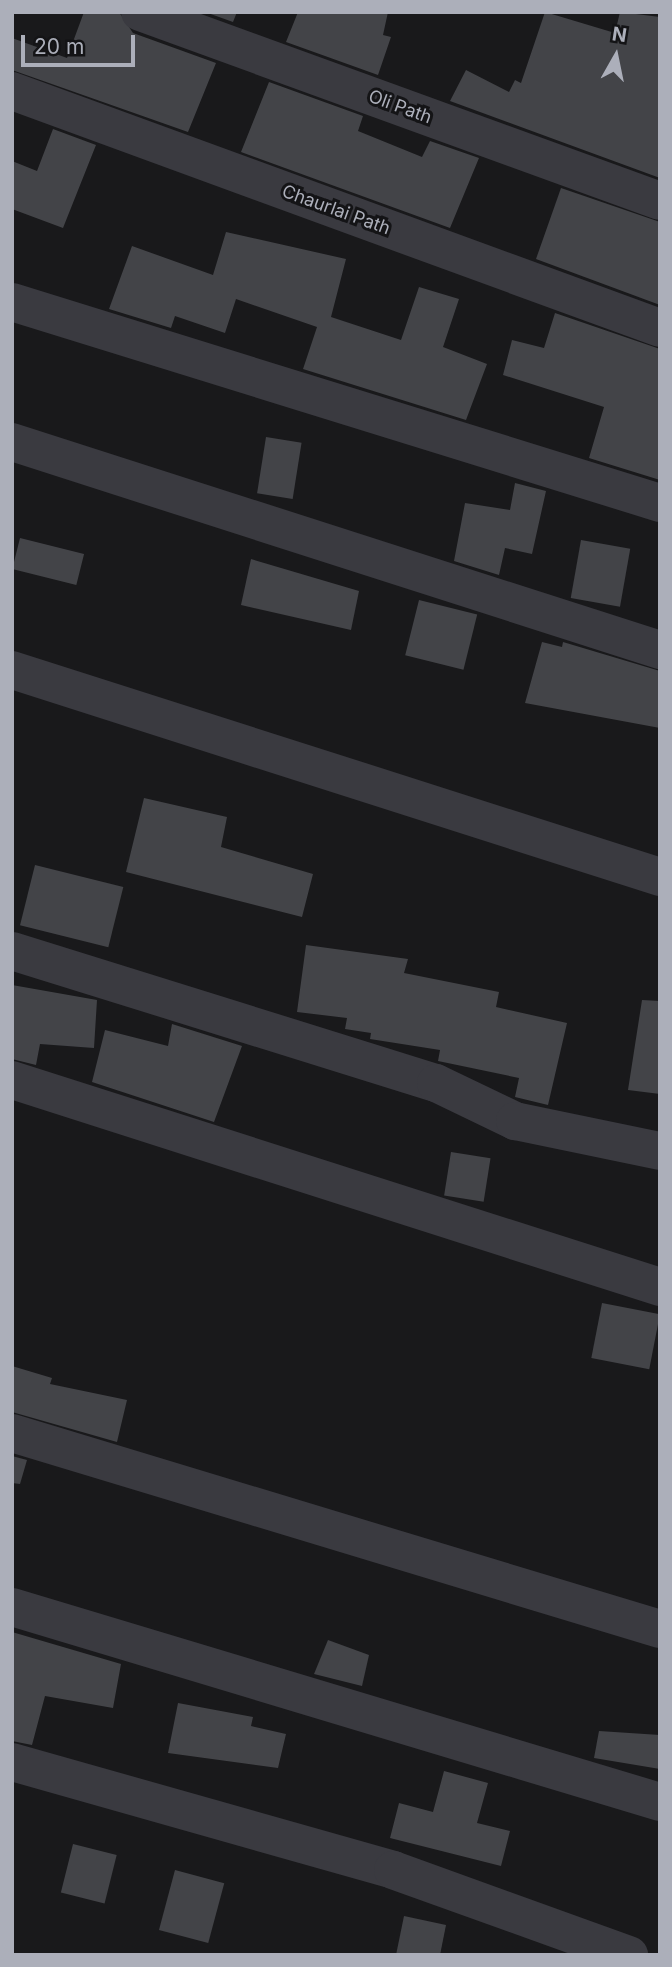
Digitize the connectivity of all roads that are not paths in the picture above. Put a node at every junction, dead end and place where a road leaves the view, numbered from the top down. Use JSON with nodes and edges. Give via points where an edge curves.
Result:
{"nodes":[{"id":1,"x":141,"y":12,"type":"edge"},
{"id":2,"x":12,"y":91,"type":"edge"},
{"id":3,"x":660,"y":201,"type":"edge"},
{"id":4,"x":12,"y":302,"type":"edge"},
{"id":5,"x":660,"y":328,"type":"edge"},
{"id":6,"x":12,"y":442,"type":"edge"},
{"id":7,"x":660,"y":503,"type":"edge"},
{"id":8,"x":660,"y":650,"type":"edge"},
{"id":9,"x":12,"y":670,"type":"edge"},
{"id":10,"x":660,"y":877,"type":"edge"},
{"id":11,"x":12,"y":951,"type":"edge"},
{"id":12,"x":12,"y":1080,"type":"edge"},
{"id":13,"x":660,"y":1151,"type":"edge"},
{"id":14,"x":660,"y":1287,"type":"edge"},
{"id":15,"x":12,"y":1433,"type":"edge"},
{"id":16,"x":12,"y":1607,"type":"edge"},
{"id":17,"x":660,"y":1629,"type":"edge"},
{"id":18,"x":12,"y":1762,"type":"edge"},
{"id":19,"x":660,"y":1802,"type":"edge"},
{"id":20,"x":629,"y":1955,"type":"edge"}],
"edges":[{"from":1,"to":3,"type":"street","name":"Oli Path"},
{"from":2,"to":5,"type":"street","name":"Chaurlai Path"},
{"from":4,"to":7,"type":"street"},
{"from":6,"to":8,"type":"street"},
{"from":9,"to":10,"type":"street"},
{"from":11,"to":13,"type":"street","via":[[436,1083],[515,1121]]},
{"from":12,"to":14,"type":"street"},
{"from":15,"to":17,"type":"street"},
{"from":16,"to":19,"type":"street"},
{"from":18,"to":20,"type":"street","via":[[393,1870]]}]}
